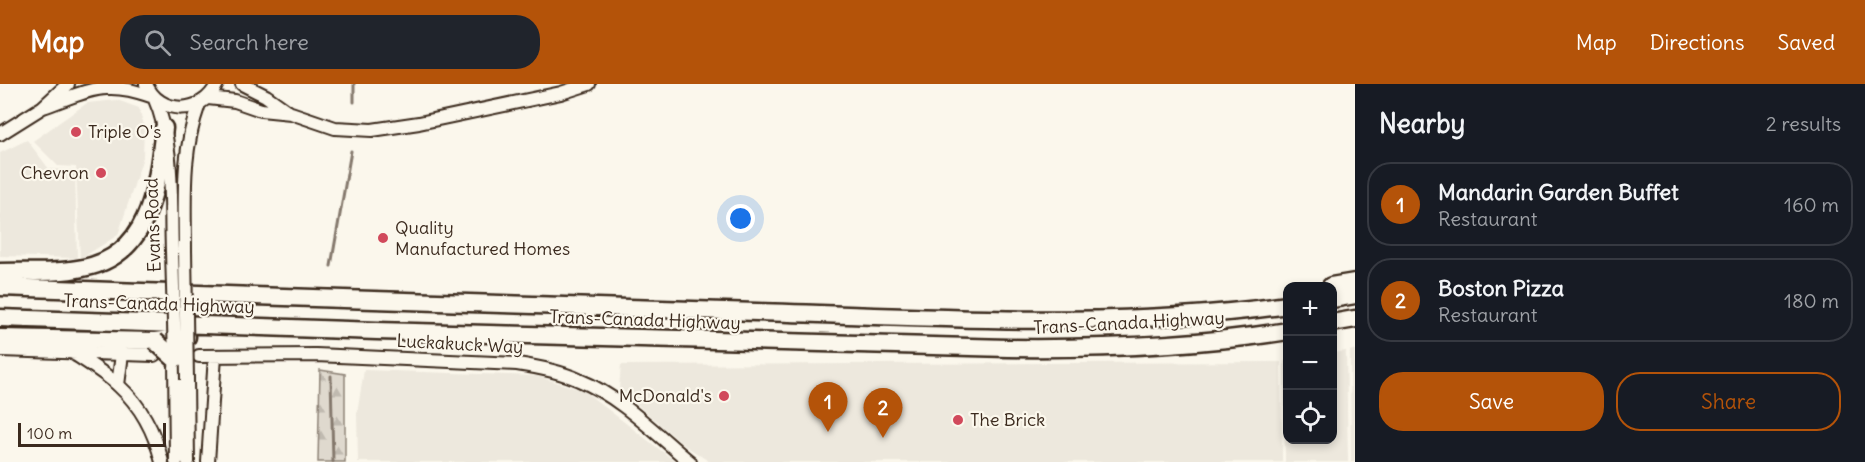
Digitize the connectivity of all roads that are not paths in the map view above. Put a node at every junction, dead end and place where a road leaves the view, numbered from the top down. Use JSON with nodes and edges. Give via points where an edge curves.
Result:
{"nodes":[{"id":1,"x":68,"y":84,"type":"edge"},
{"id":2,"x":146,"y":84,"type":"edge"},
{"id":3,"x":217,"y":84,"type":"edge"},
{"id":4,"x":242,"y":84,"type":"edge"},
{"id":5,"x":589,"y":84,"type":"edge"},
{"id":6,"x":154,"y":97,"type":"junction"},
{"id":7,"x":203,"y":101,"type":"junction"},
{"id":8,"x":43,"y":107,"type":"junction"},
{"id":9,"x":291,"y":113,"type":"junction"},
{"id":10,"x":164,"y":128,"type":"junction"},
{"id":11,"x":0,"y":134,"type":"edge"},
{"id":12,"x":179,"y":251,"type":"junction"},
{"id":13,"x":0,"y":272,"type":"edge"},
{"id":14,"x":1355,"y":282,"type":"edge"},
{"id":15,"x":1337,"y":285,"type":"edge"},
{"id":16,"x":0,"y":287,"type":"edge"},
{"id":17,"x":1355,"y":295,"type":"edge"},
{"id":18,"x":1283,"y":296,"type":"edge"},
{"id":19,"x":1337,"y":298,"type":"edge"},
{"id":20,"x":1283,"y":306,"type":"edge"},
{"id":21,"x":1187,"y":316,"type":"junction"},
{"id":22,"x":0,"y":318,"type":"edge"},
{"id":23,"x":1355,"y":319,"type":"edge"},
{"id":24,"x":1337,"y":322,"type":"edge"},
{"id":25,"x":1355,"y":330,"type":"edge"},
{"id":26,"x":1283,"y":331,"type":"edge"},
{"id":27,"x":1337,"y":332,"type":"edge"},
{"id":28,"x":0,"y":338,"type":"edge"},
{"id":29,"x":181,"y":338,"type":"junction"},
{"id":30,"x":1283,"y":340,"type":"edge"},
{"id":31,"x":1143,"y":345,"type":"junction"},
{"id":32,"x":154,"y":348,"type":"junction"},
{"id":33,"x":0,"y":350,"type":"edge"},
{"id":34,"x":72,"y":352,"type":"junction"},
{"id":35,"x":122,"y":354,"type":"junction"},
{"id":36,"x":199,"y":356,"type":"dead end"},
{"id":37,"x":215,"y":356,"type":"junction"},
{"id":38,"x":175,"y":359,"type":"junction"},
{"id":39,"x":181,"y":380,"type":"junction"},
{"id":40,"x":118,"y":385,"type":"junction"},
{"id":41,"x":162,"y":462,"type":"edge"},
{"id":42,"x":176,"y":462,"type":"edge"},
{"id":43,"x":188,"y":462,"type":"edge"},
{"id":44,"x":208,"y":462,"type":"edge"},
{"id":45,"x":690,"y":462,"type":"edge"}],
"edges":[{"from":1,"to":8,"type":"street"},
{"from":2,"to":6,"type":"street","name":"Evans Road"},
{"from":3,"to":7,"type":"street","name":"Evans Road"},
{"from":4,"to":9,"type":"street"},
{"from":5,"to":9,"type":"street","via":[[372,130],[335,128]]},
{"from":6,"to":7,"type":"street","via":[[177,108]]},
{"from":6,"to":8,"type":"street","via":[[106,88]]},
{"from":6,"to":10,"type":"street","name":"Evans Road"},
{"from":7,"to":9,"type":"street","via":[[235,101],[261,110]]},
{"from":7,"to":12,"type":"street","name":"Evans Road","via":[[190,129],[187,147]]},
{"from":8,"to":11,"type":"street"},
{"from":10,"to":12,"type":"street","name":"Evans Road"},
{"from":10,"to":13,"type":"highway","via":[[149,212],[124,248],[86,268]]},
{"from":12,"to":29,"type":"street","name":"Evans Road","bridge":true},
{"from":14,"to":15,"type":"highway"},
{"from":16,"to":21,"type":"highway","name":"Trans-Canada Highway","via":[[989,319]]},
{"from":17,"to":19,"type":"highway"},
{"from":18,"to":21,"type":"highway"},
{"from":20,"to":21,"type":"highway","name":"Trans-Canada Highway"},
{"from":22,"to":31,"type":"highway","name":"Trans-Canada Highway","via":[[749,342],[1008,348]]},
{"from":23,"to":24,"type":"highway"},
{"from":25,"to":27,"type":"highway"},
{"from":26,"to":31,"type":"highway","name":"Trans-Canada Highway"},
{"from":28,"to":32,"type":"highway"},
{"from":29,"to":32,"type":"highway","bridge":true},
{"from":29,"to":38,"type":"street","name":"Evans Road","bridge":true},
{"from":29,"to":39,"type":"street","name":"Evans Road","bridge":true},
{"from":30,"to":31,"type":"highway"},
{"from":32,"to":35,"type":"street"},
{"from":32,"to":38,"type":"highway","bridge":true},
{"from":33,"to":34,"type":"street"},
{"from":34,"to":35,"type":"street"},
{"from":34,"to":40,"type":"street"},
{"from":35,"to":40,"type":"street"},
{"from":36,"to":37,"type":"street","name":"Luckakuck Way"},
{"from":37,"to":44,"type":"street"},
{"from":37,"to":45,"type":"street","name":"Luckakuck Way","via":[[327,356],[517,364],[550,370],[581,380],[609,396]]},
{"from":38,"to":39,"type":"street","name":"Evans Road"},
{"from":39,"to":42,"type":"street","name":"Evans Road"},
{"from":39,"to":43,"type":"street","name":"Evans Road"},
{"from":40,"to":41,"type":"street","via":[[146,419]]}]}
